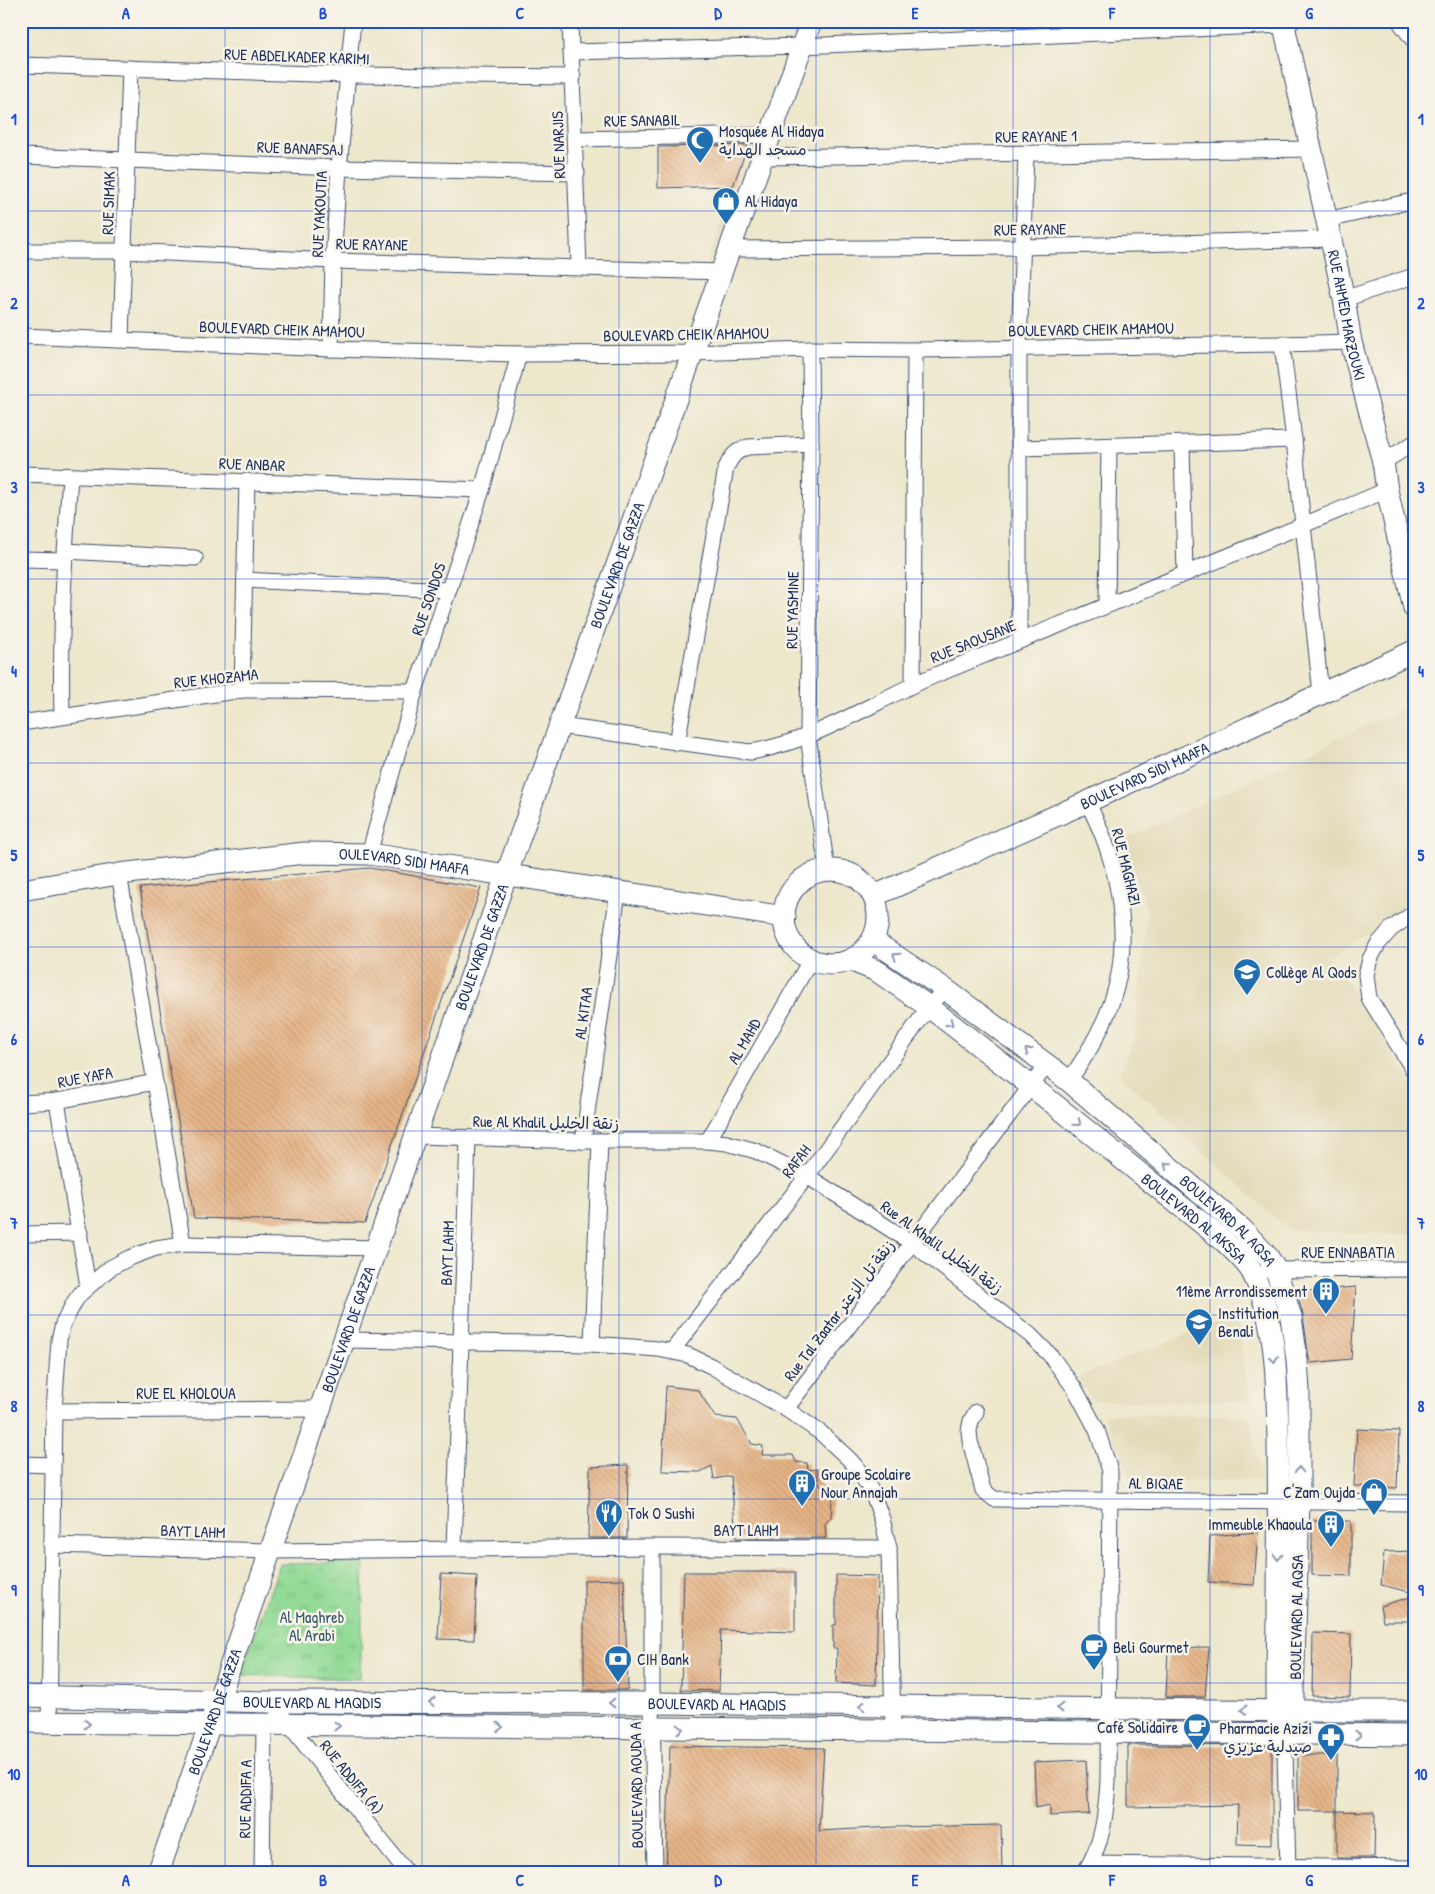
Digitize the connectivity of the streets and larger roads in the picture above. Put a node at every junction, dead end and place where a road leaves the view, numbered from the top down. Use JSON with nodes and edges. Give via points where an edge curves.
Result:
{"nodes":[{"id":1,"x":353,"y":21,"type":"edge"},
{"id":2,"x":570,"y":21,"type":"edge"},
{"id":3,"x":811,"y":21,"type":"edge"},
{"id":4,"x":1400,"y":21,"type":"edge"},
{"id":5,"x":1287,"y":23,"type":"edge"},
{"id":6,"x":1414,"y":41,"type":"edge"},
{"id":7,"x":802,"y":46,"type":"junction"},
{"id":8,"x":571,"y":52,"type":"junction"},
{"id":9,"x":21,"y":65,"type":"edge"},
{"id":10,"x":130,"y":68,"type":"junction"},
{"id":11,"x":348,"y":75,"type":"junction"},
{"id":12,"x":573,"y":77,"type":"junction"},
{"id":13,"x":770,"y":135,"type":"junction"},
{"id":14,"x":576,"y":139,"type":"junction"},
{"id":15,"x":1310,"y":149,"type":"junction"},
{"id":16,"x":1026,"y":154,"type":"junction"},
{"id":17,"x":21,"y":156,"type":"edge"},
{"id":18,"x":763,"y":157,"type":"junction"},
{"id":19,"x":128,"y":159,"type":"junction"},
{"id":20,"x":339,"y":168,"type":"junction"},
{"id":21,"x":577,"y":173,"type":"junction"},
{"id":22,"x":1412,"y":201,"type":"dead end"},
{"id":23,"x":1328,"y":230,"type":"junction"},
{"id":24,"x":1022,"y":247,"type":"junction"},
{"id":25,"x":730,"y":249,"type":"junction"},
{"id":26,"x":21,"y":251,"type":"edge"},
{"id":27,"x":124,"y":251,"type":"junction"},
{"id":28,"x":334,"y":261,"type":"junction"},
{"id":29,"x":579,"y":267,"type":"junction"},
{"id":30,"x":722,"y":272,"type":"junction"},
{"id":31,"x":1414,"y":276,"type":"edge"},
{"id":32,"x":1344,"y":299,"type":"junction"},
{"id":33,"x":21,"y":336,"type":"edge"},
{"id":34,"x":121,"y":340,"type":"junction"},
{"id":35,"x":1351,"y":342,"type":"junction"},
{"id":36,"x":1282,"y":344,"type":"junction"},
{"id":37,"x":1019,"y":347,"type":"junction"},
{"id":38,"x":331,"y":349,"type":"junction"},
{"id":39,"x":810,"y":349,"type":"junction"},
{"id":40,"x":914,"y":350,"type":"junction"},
{"id":41,"x":693,"y":353,"type":"junction"},
{"id":42,"x":519,"y":354,"type":"junction"},
{"id":43,"x":1294,"y":440,"type":"junction"},
{"id":44,"x":1414,"y":443,"type":"edge"},
{"id":45,"x":811,"y":444,"type":"junction"},
{"id":46,"x":1182,"y":444,"type":"junction"},
{"id":47,"x":1109,"y":446,"type":"junction"},
{"id":48,"x":1020,"y":448,"type":"junction"},
{"id":49,"x":1383,"y":462,"type":"junction"},
{"id":50,"x":21,"y":474,"type":"edge"},
{"id":51,"x":70,"y":477,"type":"junction"},
{"id":52,"x":247,"y":481,"type":"junction"},
{"id":53,"x":482,"y":490,"type":"junction"},
{"id":54,"x":1387,"y":490,"type":"junction"},
{"id":55,"x":1304,"y":525,"type":"junction"},
{"id":56,"x":64,"y":556,"type":"junction"},
{"id":57,"x":195,"y":558,"type":"dead end"},
{"id":58,"x":21,"y":559,"type":"edge"},
{"id":59,"x":1185,"y":574,"type":"junction"},
{"id":60,"x":245,"y":580,"type":"junction"},
{"id":61,"x":450,"y":590,"type":"junction"},
{"id":62,"x":1108,"y":605,"type":"junction"},
{"id":63,"x":1413,"y":605,"type":"edge"},
{"id":64,"x":1019,"y":641,"type":"junction"},
{"id":65,"x":1414,"y":651,"type":"edge"},
{"id":66,"x":913,"y":685,"type":"junction"},
{"id":67,"x":242,"y":690,"type":"junction"},
{"id":68,"x":415,"y":691,"type":"junction"},
{"id":69,"x":1321,"y":694,"type":"junction"},
{"id":70,"x":62,"y":716,"type":"junction"},
{"id":71,"x":21,"y":723,"type":"edge"},
{"id":72,"x":560,"y":726,"type":"junction"},
{"id":73,"x":808,"y":736,"type":"junction"},
{"id":74,"x":677,"y":743,"type":"junction"},
{"id":75,"x":1087,"y":802,"type":"junction"},
{"id":76,"x":369,"y":854,"type":"junction"},
{"id":77,"x":827,"y":870,"type":"junction"},
{"id":78,"x":119,"y":874,"type":"junction"},
{"id":79,"x":506,"y":876,"type":"junction"},
{"id":80,"x":21,"y":890,"type":"edge"},
{"id":81,"x":618,"y":891,"type":"junction"},
{"id":82,"x":874,"y":896,"type":"junction"},
{"id":83,"x":1414,"y":914,"type":"edge"},
{"id":84,"x":785,"y":918,"type":"junction"},
{"id":85,"x":872,"y":940,"type":"junction"},
{"id":86,"x":812,"y":959,"type":"junction"},
{"id":87,"x":850,"y":960,"type":"junction"},
{"id":88,"x":945,"y":989,"type":"junction"},
{"id":89,"x":929,"y":1008,"type":"junction"},
{"id":90,"x":1047,"y":1065,"type":"junction"},
{"id":91,"x":1414,"y":1071,"type":"edge"},
{"id":92,"x":1069,"y":1081,"type":"junction"},
{"id":93,"x":155,"y":1082,"type":"junction"},
{"id":94,"x":1031,"y":1086,"type":"junction"},
{"id":95,"x":57,"y":1101,"type":"junction"},
{"id":96,"x":21,"y":1103,"type":"edge"},
{"id":97,"x":416,"y":1136,"type":"junction"},
{"id":98,"x":468,"y":1138,"type":"junction"},
{"id":99,"x":583,"y":1140,"type":"junction"},
{"id":100,"x":600,"y":1140,"type":"junction"},
{"id":101,"x":708,"y":1141,"type":"junction"},
{"id":102,"x":807,"y":1176,"type":"junction"},
{"id":103,"x":80,"y":1233,"type":"junction"},
{"id":104,"x":21,"y":1234,"type":"edge"},
{"id":105,"x":912,"y":1243,"type":"junction"},
{"id":106,"x":183,"y":1244,"type":"junction"},
{"id":107,"x":377,"y":1248,"type":"junction"},
{"id":108,"x":1414,"y":1269,"type":"edge"},
{"id":109,"x":1276,"y":1270,"type":"junction"},
{"id":110,"x":1252,"y":1272,"type":"junction"},
{"id":111,"x":88,"y":1286,"type":"junction"},
{"id":112,"x":345,"y":1340,"type":"junction"},
{"id":113,"x":462,"y":1343,"type":"junction"},
{"id":114,"x":592,"y":1344,"type":"junction"},
{"id":115,"x":672,"y":1351,"type":"junction"},
{"id":116,"x":319,"y":1409,"type":"junction"},
{"id":117,"x":786,"y":1409,"type":"junction"},
{"id":118,"x":54,"y":1411,"type":"junction"},
{"id":119,"x":976,"y":1412,"type":"dead end"},
{"id":120,"x":21,"y":1464,"type":"edge"},
{"id":121,"x":52,"y":1465,"type":"junction"},
{"id":122,"x":1110,"y":1499,"type":"junction"},
{"id":123,"x":1289,"y":1502,"type":"junction"},
{"id":124,"x":1414,"y":1502,"type":"edge"},
{"id":125,"x":51,"y":1544,"type":"junction"},
{"id":126,"x":652,"y":1547,"type":"junction"},
{"id":127,"x":454,"y":1548,"type":"junction"},
{"id":128,"x":889,"y":1548,"type":"junction"},
{"id":129,"x":270,"y":1551,"type":"junction"},
{"id":130,"x":21,"y":1696,"type":"edge"},
{"id":131,"x":49,"y":1696,"type":"junction"},
{"id":132,"x":219,"y":1700,"type":"junction"},
{"id":133,"x":271,"y":1702,"type":"junction"},
{"id":134,"x":652,"y":1703,"type":"junction"},
{"id":135,"x":893,"y":1706,"type":"junction"},
{"id":136,"x":1109,"y":1708,"type":"junction"},
{"id":137,"x":1285,"y":1711,"type":"junction"},
{"id":138,"x":1414,"y":1711,"type":"edge"},
{"id":139,"x":21,"y":1722,"type":"edge"},
{"id":140,"x":49,"y":1723,"type":"junction"},
{"id":141,"x":211,"y":1724,"type":"junction"},
{"id":142,"x":264,"y":1725,"type":"junction"},
{"id":143,"x":289,"y":1726,"type":"junction"},
{"id":144,"x":653,"y":1729,"type":"junction"},
{"id":145,"x":894,"y":1730,"type":"junction"},
{"id":146,"x":1108,"y":1732,"type":"junction"},
{"id":147,"x":1414,"y":1735,"type":"edge"},
{"id":148,"x":1285,"y":1740,"type":"junction"},
{"id":149,"x":1087,"y":1868,"type":"edge"},
{"id":150,"x":1414,"y":1868,"type":"edge"},
{"id":151,"x":1288,"y":1869,"type":"edge"},
{"id":152,"x":158,"y":1873,"type":"edge"},
{"id":153,"x":262,"y":1873,"type":"edge"},
{"id":154,"x":407,"y":1873,"type":"edge"},
{"id":155,"x":655,"y":1873,"type":"edge"}],
"edges":[{"from":1,"to":11,"type":"street","name":"RUE YAKOUTIA"},
{"from":2,"to":8,"type":"street","name":"RUE NARJIS"},
{"from":3,"to":7,"type":"street","name":"BOULEVARD DE GAZZA"},
{"from":4,"to":6,"type":"street"},
{"from":5,"to":7,"type":"street"},
{"from":5,"to":15,"type":"street","name":"RUE AHMED MARZOUKI"},
{"from":7,"to":8,"type":"street"},
{"from":7,"to":13,"type":"street","name":"BOULEVARD DE GAZZA"},
{"from":8,"to":12,"type":"street","name":"RUE NARJIS"},
{"from":9,"to":10,"type":"street","name":"RUE ABDELKADER KARIMI"},
{"from":10,"to":11,"type":"street","name":"RUE ABDELKADER KARIMI"},
{"from":10,"to":19,"type":"street","name":"RUE SIMAK"},
{"from":11,"to":12,"type":"street","name":"RUE ABDELKADER KARIMI"},
{"from":11,"to":20,"type":"street","name":"RUE YAKOUTIA"},
{"from":12,"to":14,"type":"street","name":"RUE NARJIS"},
{"from":13,"to":14,"type":"street","name":"RUE SANABIL"},
{"from":13,"to":18,"type":"street","name":"BOULEVARD DE GAZZA"},
{"from":14,"to":21,"type":"street","name":"RUE NARJIS"},
{"from":15,"to":16,"type":"street","name":"RUE RAYANE 1"},
{"from":15,"to":23,"type":"street","name":"RUE AHMED MARZOUKI"},
{"from":16,"to":18,"type":"street","name":"RUE RAYANE 1"},
{"from":16,"to":24,"type":"street"},
{"from":17,"to":19,"type":"street","name":"RUE BANAFSAJ"},
{"from":18,"to":25,"type":"street","name":"BOULEVARD DE GAZZA"},
{"from":19,"to":20,"type":"street","name":"RUE BANAFSAJ"},
{"from":19,"to":27,"type":"street","name":"RUE SIMAK"},
{"from":20,"to":21,"type":"street","name":"RUE BANAFSAJ"},
{"from":20,"to":28,"type":"street","name":"RUE YAKOUTIA"},
{"from":21,"to":29,"type":"street","name":"RUE NARJIS"},
{"from":22,"to":23,"type":"street","name":"RUE RAYANE"},
{"from":23,"to":24,"type":"street","name":"RUE RAYANE"},
{"from":23,"to":32,"type":"street","name":"RUE AHMED MARZOUKI"},
{"from":24,"to":25,"type":"street","name":"RUE RAYANE"},
{"from":24,"to":37,"type":"street"},
{"from":25,"to":30,"type":"street","name":"BOULEVARD DE GAZZA"},
{"from":26,"to":27,"type":"street","name":"RUE RAYANE"},
{"from":27,"to":28,"type":"street","name":"RUE RAYANE"},
{"from":27,"to":34,"type":"street","name":"RUE SIMAK"},
{"from":28,"to":29,"type":"street","name":"RUE RAYANE"},
{"from":28,"to":38,"type":"street","name":"RUE YAKOUTIA"},
{"from":29,"to":30,"type":"street","name":"RUE RAYANE"},
{"from":30,"to":41,"type":"street","name":"BOULEVARD DE GAZZA"},
{"from":31,"to":32,"type":"street"},
{"from":32,"to":35,"type":"street","name":"RUE AHMED MARZOUKI"},
{"from":33,"to":34,"type":"street","name":"BOULEVARD CHEIK AMAMOU"},
{"from":34,"to":38,"type":"street","name":"BOULEVARD CHEIK AMAMOU"},
{"from":35,"to":36,"type":"street","name":"BOULEVARD CHEIK AMAMOU"},
{"from":35,"to":49,"type":"street","name":"RUE AHMED MARZOUKI"},
{"from":36,"to":37,"type":"street","name":"BOULEVARD CHEIK AMAMOU"},
{"from":36,"to":43,"type":"street"},
{"from":37,"to":40,"type":"street","name":"BOULEVARD CHEIK AMAMOU"},
{"from":37,"to":48,"type":"street"},
{"from":38,"to":42,"type":"street","name":"BOULEVARD CHEIK AMAMOU"},
{"from":39,"to":40,"type":"street","name":"BOULEVARD CHEIK AMAMOU"},
{"from":39,"to":41,"type":"street","name":"BOULEVARD CHEIK AMAMOU"},
{"from":39,"to":45,"type":"street","name":"RUE YASMINE"},
{"from":40,"to":66,"type":"street"},
{"from":41,"to":42,"type":"street","name":"BOULEVARD CHEIK AMAMOU"},
{"from":41,"to":72,"type":"street","name":"BOULEVARD DE GAZZA"},
{"from":42,"to":53,"type":"street","name":"RUE SONDOS"},
{"from":43,"to":46,"type":"street"},
{"from":43,"to":55,"type":"street"},
{"from":44,"to":49,"type":"street"},
{"from":45,"to":73,"type":"street","name":"RUE YASMINE"},
{"from":45,"to":74,"type":"street","via":[[748,446],[740,449],[726,468]]},
{"from":46,"to":47,"type":"street"},
{"from":46,"to":59,"type":"street"},
{"from":47,"to":48,"type":"street"},
{"from":47,"to":62,"type":"street"},
{"from":48,"to":64,"type":"street"},
{"from":49,"to":54,"type":"street","name":"RUE AHMED MARZOUKI"},
{"from":50,"to":51,"type":"street","name":"RUE ANBAR"},
{"from":51,"to":52,"type":"street","name":"RUE ANBAR"},
{"from":51,"to":56,"type":"street"},
{"from":52,"to":53,"type":"street","name":"RUE ANBAR"},
{"from":52,"to":60,"type":"street"},
{"from":53,"to":61,"type":"street","name":"RUE SONDOS"},
{"from":54,"to":55,"type":"street","name":"RUE SAOUSANE"},
{"from":54,"to":63,"type":"street","name":"RUE AHMED MARZOUKI"},
{"from":55,"to":59,"type":"street","name":"RUE SAOUSANE"},
{"from":55,"to":69,"type":"street"},
{"from":56,"to":57,"type":"street"},
{"from":56,"to":58,"type":"street"},
{"from":56,"to":70,"type":"street","via":[[60,651]]},
{"from":59,"to":62,"type":"street","name":"RUE SAOUSANE"},
{"from":60,"to":61,"type":"street"},
{"from":60,"to":67,"type":"street"},
{"from":61,"to":68,"type":"street","name":"RUE SONDOS"},
{"from":62,"to":64,"type":"street","name":"RUE SAOUSANE"},
{"from":64,"to":66,"type":"street","name":"RUE SAOUSANE"},
{"from":65,"to":69,"type":"street","name":"BOULEVARD SIDI MAAFA"},
{"from":66,"to":73,"type":"street","name":"RUE SAOUSANE"},
{"from":67,"to":68,"type":"street","name":"RUE KHOZAMA"},
{"from":67,"to":70,"type":"street","name":"RUE KHOZAMA"},
{"from":68,"to":76,"type":"street","name":"RUE SONDOS"},
{"from":69,"to":75,"type":"street","name":"BOULEVARD SIDI MAAFA"},
{"from":70,"to":71,"type":"street","name":"RUE KHOZAMA"},
{"from":72,"to":74,"type":"street","name":"RUE SAOUSANE"},
{"from":72,"to":79,"type":"street","name":"BOULEVARD DE GAZZA"},
{"from":73,"to":74,"type":"street","name":"RUE SAOUSANE","via":[[750,752]]},
{"from":73,"to":77,"type":"street","name":"RUE YASMINE"},
{"from":75,"to":82,"type":"street","name":"BOULEVARD SIDI MAAFA"},
{"from":75,"to":92,"type":"street","name":"RUE MAGHAZI","via":[[1102,835],[1116,884],[1121,917],[1121,953],[1117,986],[1106,1018],[1091,1049]]},
{"from":76,"to":78,"type":"street","name":"OULEVARD SIDI MAAFA","via":[[305,853]]},
{"from":76,"to":79,"type":"street","name":"OULEVARD SIDI MAAFA"},
{"from":77,"to":82,"type":"street","via":[[851,874]]},
{"from":77,"to":84,"type":"street","via":[[807,876],[797,885],[786,904]]},
{"from":78,"to":80,"type":"street","name":"OULEVARD SIDI MAAFA"},
{"from":78,"to":93,"type":"street"},
{"from":79,"to":81,"type":"street","name":"OULEVARD SIDI MAAFA"},
{"from":79,"to":97,"type":"street","name":"BOULEVARD DE GAZZA"},
{"from":81,"to":84,"type":"street","name":"OULEVARD SIDI MAAFA"},
{"from":81,"to":99,"type":"street","name":"AL KITAA"},
{"from":82,"to":85,"type":"street","via":[[878,915]]},
{"from":83,"to":91,"type":"street","via":[[1391,929],[1378,944],[1367,966],[1366,984],[1369,998]]},
{"from":84,"to":86,"type":"street","via":[[792,942]]},
{"from":85,"to":87,"type":"street"},
{"from":88,"to":85,"type":"street","name":"BOULEVARD AL AQSA","one_way":true},
{"from":86,"to":87,"type":"street","via":[[827,963]]},
{"from":86,"to":101,"type":"street","name":"AL MAHD"},
{"from":87,"to":89,"type":"street","name":"BOULEVARD AL AKSSA","via":[[877,971]]},
{"from":88,"to":89,"type":"street","name":"RAFAH"},
{"from":90,"to":88,"type":"street","name":"BOULEVARD AL AQSA","one_way":true},
{"from":89,"to":94,"type":"street","name":"BOULEVARD AL AKSSA","one_way":true},
{"from":89,"to":102,"type":"street","name":"RAFAH"},
{"from":90,"to":92,"type":"street","name":"BOULEVARD AL AQSA"},
{"from":90,"to":94,"type":"street","name":"Rue Tal Zaatar زنقة تل الزعتر"},
{"from":109,"to":92,"type":"street","name":"BOULEVARD AL AQSA","one_way":true,"via":[[1242,1229]]},
{"from":93,"to":95,"type":"street","name":"RUE YAFA"},
{"from":93,"to":106,"type":"street"},
{"from":94,"to":105,"type":"street","name":"Rue Tal Zaatar زنقة تل الزعتر"},
{"from":94,"to":110,"type":"street","name":"BOULEVARD AL AKSSA","one_way":true,"via":[[1224,1241]]},
{"from":95,"to":96,"type":"street","name":"RUE YAFA"},
{"from":95,"to":103,"type":"street"},
{"from":97,"to":98,"type":"street","name":"Rue Al Khalil زنقة الخليل"},
{"from":97,"to":107,"type":"street","name":"BOULEVARD DE GAZZA"},
{"from":98,"to":99,"type":"street","name":"Rue Al Khalil زنقة الخليل"},
{"from":98,"to":113,"type":"street","name":"BAYT LAHM"},
{"from":99,"to":100,"type":"street","name":"Rue Al Khalil زنقة الخليل"},
{"from":100,"to":101,"type":"street","name":"Rue Al Khalil زنقة الخليل"},
{"from":100,"to":114,"type":"street"},
{"from":101,"to":102,"type":"street","name":"Rue Al Khalil زنقة الخليل","via":[[756,1151]]},
{"from":102,"to":105,"type":"street","name":"Rue Al Khalil زنقة الخليل"},
{"from":102,"to":115,"type":"street","name":"RAFAH"},
{"from":103,"to":104,"type":"street"},
{"from":103,"to":111,"type":"street"},
{"from":105,"to":117,"type":"street","name":"Rue Tal Zaatar زنقة تل الزعتر"},
{"from":105,"to":122,"type":"street","name":"Rue Al Khalil زنقة الخليل","via":[[1030,1335],[1064,1373],[1097,1430],[1110,1471]]},
{"from":106,"to":107,"type":"street"},
{"from":106,"to":111,"type":"street","via":[[156,1248],[129,1258]]},
{"from":107,"to":112,"type":"street","name":"BOULEVARD DE GAZZA"},
{"from":108,"to":109,"type":"street","name":"RUE ENNABATIA"},
{"from":109,"to":110,"type":"street","name":"RUE ENNABATIA"},
{"from":123,"to":109,"type":"street","name":"BOULEVARD AL AQSA","one_way":true,"via":[[1299,1391],[1290,1318]]},
{"from":110,"to":123,"type":"street","name":"BOULEVARD AL AKSSA","one_way":true,"via":[[1268,1320]]},
{"from":111,"to":118,"type":"street","via":[[75,1301],[64,1324]]},
{"from":112,"to":113,"type":"street"},
{"from":112,"to":116,"type":"street","name":"BOULEVARD DE GAZZA"},
{"from":113,"to":114,"type":"street"},
{"from":113,"to":127,"type":"street","name":"BAYT LAHM"},
{"from":114,"to":115,"type":"street"},
{"from":115,"to":117,"type":"street","via":[[711,1366]]},
{"from":116,"to":118,"type":"street","name":"RUE EL KHOLOUA"},
{"from":116,"to":129,"type":"street","name":"BOULEVARD DE GAZZA"},
{"from":117,"to":128,"type":"street","via":[[821,1432],[857,1468],[872,1492]]},
{"from":118,"to":121,"type":"street"},
{"from":119,"to":122,"type":"street","name":"AL BIQAE","via":[[971,1422],[970,1441],[983,1490],[988,1495],[1001,1500]]},
{"from":120,"to":121,"type":"street"},
{"from":121,"to":125,"type":"street"},
{"from":122,"to":123,"type":"street","name":"AL BIQAE"},
{"from":122,"to":136,"type":"street","name":"Rue Al Khalil زنقة الخليل"},
{"from":123,"to":124,"type":"street","name":"AL BIQAE"},
{"from":123,"to":137,"type":"street","name":"BOULEVARD AL AQSA"},
{"from":125,"to":129,"type":"street","name":"BAYT LAHM"},
{"from":125,"to":131,"type":"street"},
{"from":126,"to":127,"type":"street","name":"BAYT LAHM"},
{"from":126,"to":128,"type":"street","name":"BAYT LAHM"},
{"from":126,"to":134,"type":"street","name":"BOULEVARD AOUDA A"},
{"from":127,"to":129,"type":"street","name":"BAYT LAHM"},
{"from":128,"to":135,"type":"street"},
{"from":129,"to":132,"type":"street","name":"BOULEVARD DE GAZZA"},
{"from":130,"to":131,"type":"street","name":"BOULEVARD AL MAQDIS"},
{"from":131,"to":132,"type":"street","name":"BOULEVARD AL MAQDIS"},
{"from":131,"to":140,"type":"street"},
{"from":132,"to":133,"type":"street","name":"BOULEVARD AL MAQDIS"},
{"from":132,"to":141,"type":"street","name":"BOULEVARD DE GAZZA"},
{"from":134,"to":133,"type":"street","name":"BOULEVARD AL MAQDIS","one_way":true},
{"from":133,"to":143,"type":"street","name":"RUE ADDIFA (A)"},
{"from":135,"to":134,"type":"street","name":"BOULEVARD AL MAQDIS","one_way":true},
{"from":134,"to":144,"type":"street","name":"BOULEVARD AOUDA A"},
{"from":136,"to":135,"type":"street","name":"BOULEVARD AL MAQDIS","one_way":true},
{"from":135,"to":145,"type":"street"},
{"from":137,"to":136,"type":"street","name":"BOULEVARD AL MAQDIS","one_way":true},
{"from":136,"to":146,"type":"street","name":"Rue Al Khalil زنقة الخليل"},
{"from":137,"to":138,"type":"street","name":"BOULEVARD AL MAQDIS"},
{"from":137,"to":148,"type":"street","name":"BOULEVARD AL AQSA"},
{"from":139,"to":140,"type":"street","name":"BOULEVARD AL MAQDIS"},
{"from":140,"to":141,"type":"street","name":"BOULEVARD AL MAQDIS","one_way":true},
{"from":141,"to":142,"type":"street","name":"BOULEVARD AL MAQDIS"},
{"from":141,"to":152,"type":"street","name":"BOULEVARD DE GAZZA"},
{"from":142,"to":143,"type":"street","name":"BOULEVARD AL MAQDIS"},
{"from":142,"to":153,"type":"street","name":"RUE ADDIFA A"},
{"from":143,"to":144,"type":"street","name":"BOULEVARD AL MAQDIS","one_way":true},
{"from":143,"to":154,"type":"street","name":"RUE ADDIFA (A)"},
{"from":144,"to":145,"type":"street","name":"BOULEVARD AL MAQDIS","one_way":true},
{"from":144,"to":155,"type":"street","name":"BOULEVARD AOUDA A"},
{"from":145,"to":146,"type":"street","name":"BOULEVARD AL MAQDIS"},
{"from":146,"to":148,"type":"street","name":"BOULEVARD AL MAQDIS"},
{"from":146,"to":149,"type":"street","name":"Rue Al Khalil زنقة الخليل","via":[[1104,1827]]},
{"from":148,"to":147,"type":"street","name":"BOULEVARD AL MAQDIS","one_way":true},
{"from":148,"to":151,"type":"street"},
{"from":149,"to":151,"type":"street"},
{"from":150,"to":151,"type":"street"}]}
